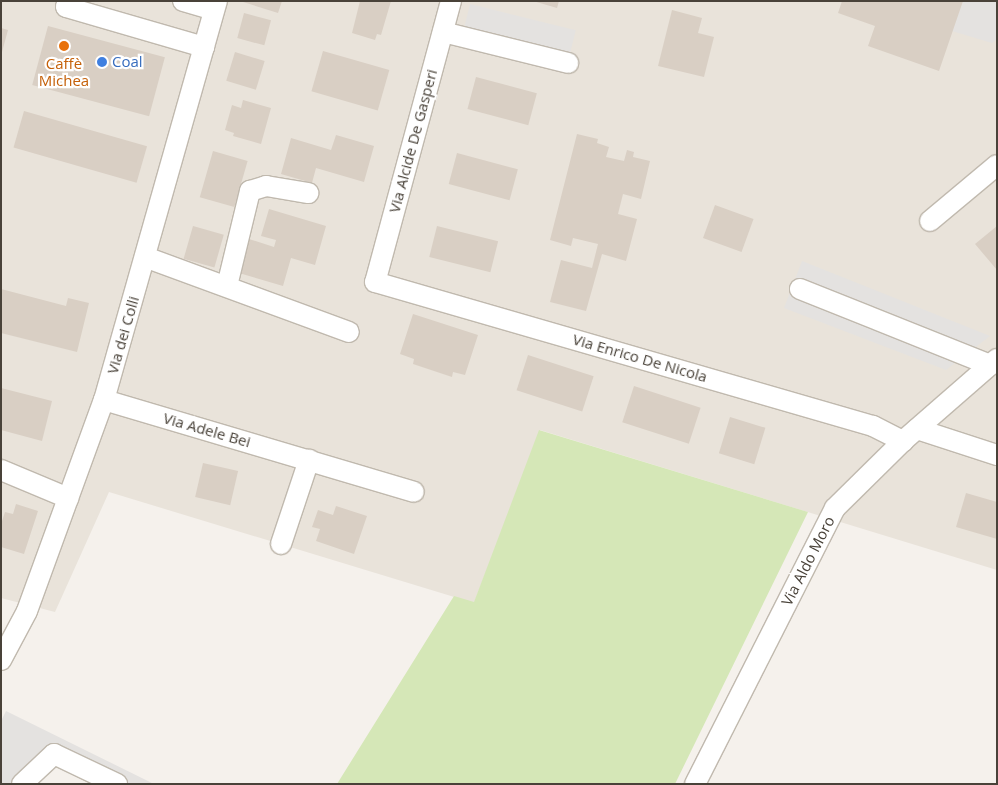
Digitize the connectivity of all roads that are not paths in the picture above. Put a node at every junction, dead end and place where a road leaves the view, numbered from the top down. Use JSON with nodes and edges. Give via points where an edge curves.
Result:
{"nodes":[{"id":1,"x":68,"y":1,"type":"edge"},
{"id":2,"x":183,"y":1,"type":"edge"},
{"id":3,"x":451,"y":1,"type":"edge"},
{"id":4,"x":216,"y":6,"type":"edge"},
{"id":5,"x":443,"y":32,"type":"junction"},
{"id":6,"x":204,"y":47,"type":"junction"},
{"id":7,"x":568,"y":63,"type":"dead end"},
{"id":8,"x":997,"y":165,"type":"edge"},
{"id":9,"x":308,"y":193,"type":"dead end"},
{"id":10,"x":930,"y":222,"type":"dead end"},
{"id":11,"x":145,"y":258,"type":"junction"},
{"id":12,"x":375,"y":282,"type":"joint"},
{"id":13,"x":227,"y":286,"type":"junction"},
{"id":14,"x":800,"y":289,"type":"dead end"},
{"id":15,"x":349,"y":332,"type":"dead end"},
{"id":16,"x":993,"y":362,"type":"edge"},
{"id":17,"x":104,"y":400,"type":"junction"},
{"id":18,"x":910,"y":435,"type":"junction"},
{"id":19,"x":997,"y":455,"type":"edge"},
{"id":20,"x":308,"y":460,"type":"junction"},
{"id":21,"x":1,"y":470,"type":"edge"},
{"id":22,"x":414,"y":492,"type":"dead end"},
{"id":23,"x":68,"y":498,"type":"junction"},
{"id":24,"x":281,"y":544,"type":"dead end"},
{"id":25,"x":1,"y":660,"type":"edge"},
{"id":26,"x":22,"y":784,"type":"edge"},
{"id":27,"x":117,"y":784,"type":"edge"},
{"id":28,"x":695,"y":784,"type":"edge"}],
"edges":[{"from":1,"to":6,"type":"street","via":[[66,7]]},
{"from":2,"to":4,"type":"street"},
{"from":3,"to":5,"type":"street","name":"Via Alcide De Gasperi"},
{"from":4,"to":6,"type":"street","name":"Via dei Colli"},
{"from":5,"to":7,"type":"street"},
{"from":5,"to":12,"type":"street","name":"Via Alcide De Gasperi"},
{"from":6,"to":11,"type":"street","name":"Via dei Colli"},
{"from":8,"to":10,"type":"street"},
{"from":9,"to":13,"type":"street","via":[[266,186],[250,191]]},
{"from":11,"to":13,"type":"street"},
{"from":11,"to":17,"type":"street","name":"Via dei Colli"},
{"from":12,"to":18,"type":"street","name":"Via Enrico De Nicola"},
{"from":13,"to":15,"type":"street"},
{"from":14,"to":16,"type":"street"},
{"from":16,"to":18,"type":"street","name":"Via Aldo Moro"},
{"from":17,"to":20,"type":"street","name":"Via Adele Bei"},
{"from":17,"to":23,"type":"street","name":"Via dei Colli"},
{"from":18,"to":19,"type":"street","name":"Via Enrico De Nicola"},
{"from":18,"to":28,"type":"street","name":"Via Aldo Moro","via":[[835,508]]},
{"from":20,"to":22,"type":"street","name":"Via Adele Bei"},
{"from":20,"to":24,"type":"street"},
{"from":21,"to":23,"type":"street"},
{"from":23,"to":25,"type":"street","name":"Via dei Colli","via":[[27,611]]},
{"from":26,"to":27,"type":"street","via":[[54,754]]}]}
